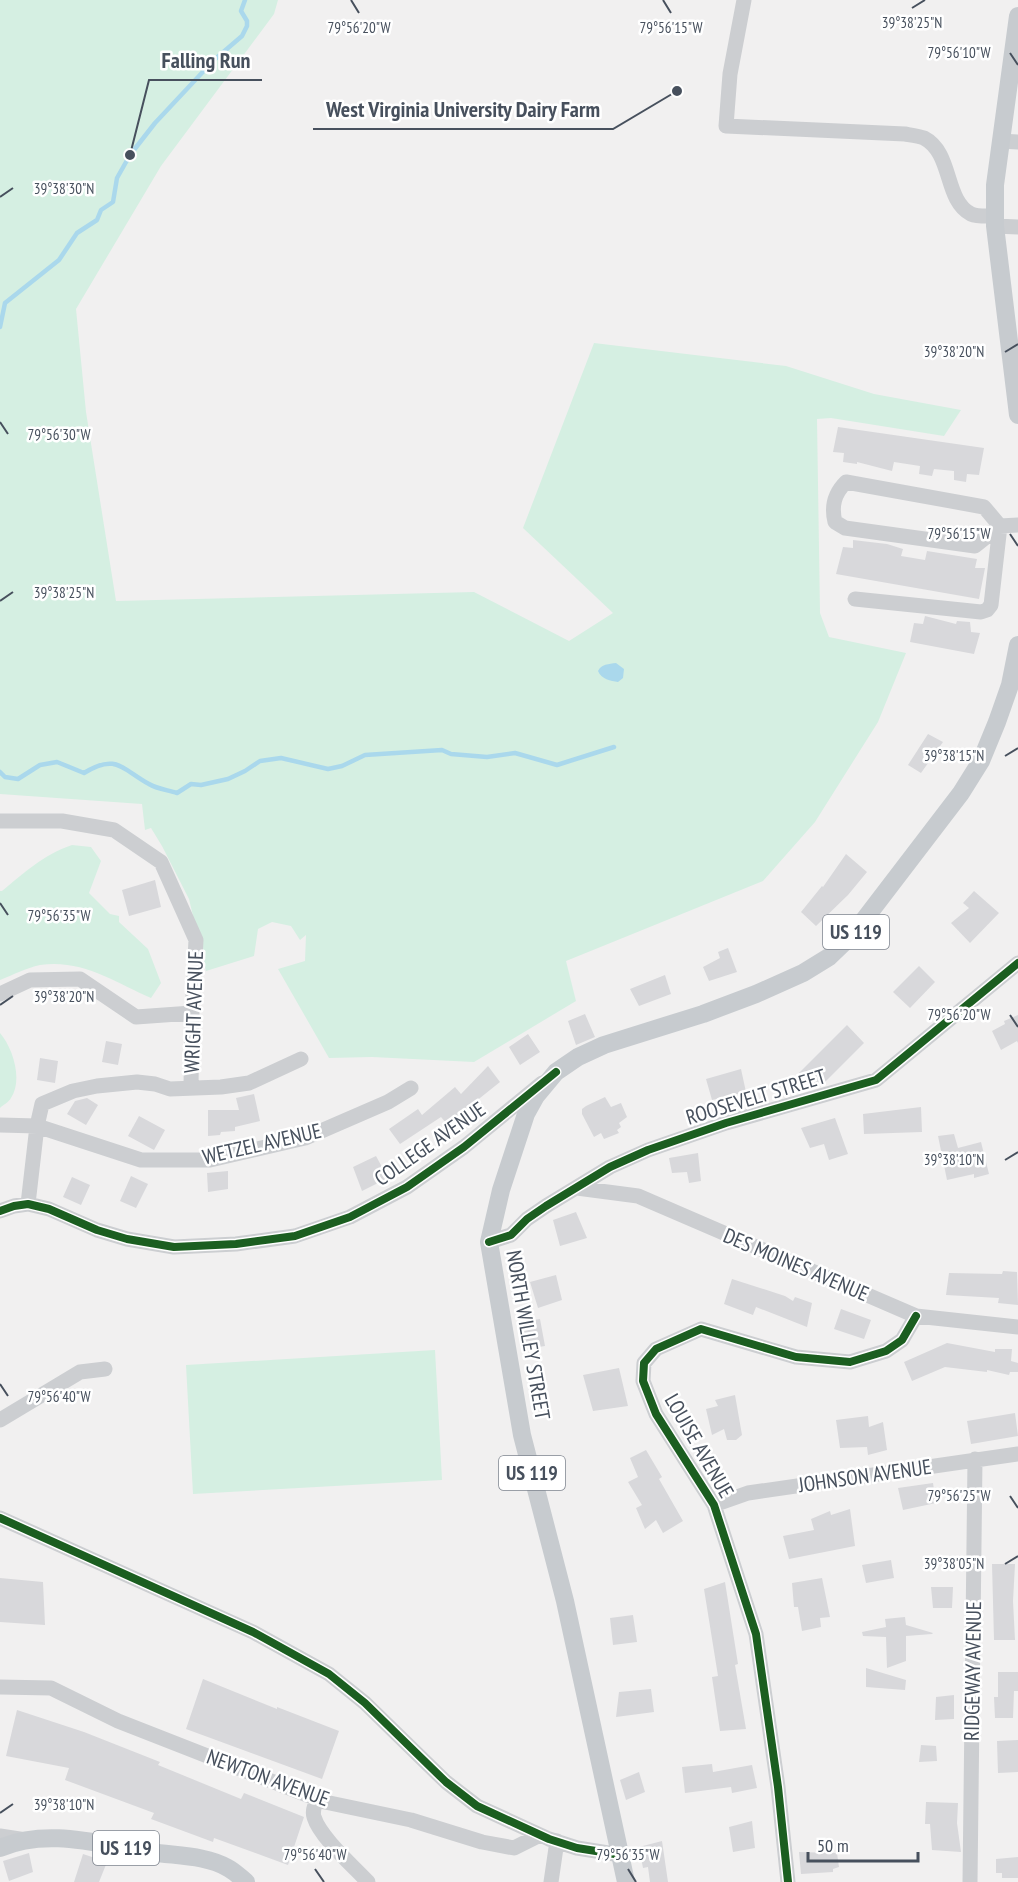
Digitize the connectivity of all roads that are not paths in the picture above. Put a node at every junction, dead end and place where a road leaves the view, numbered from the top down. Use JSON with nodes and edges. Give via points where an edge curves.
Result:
{"nodes":[{"id":1,"x":744,"y":0,"type":"edge"},
{"id":2,"x":1018,"y":16,"type":"edge"},
{"id":3,"x":1009,"y":142,"type":"edge"},
{"id":4,"x":995,"y":221,"type":"junction"},
{"id":5,"x":1018,"y":227,"type":"edge"},
{"id":6,"x":1018,"y":415,"type":"edge"},
{"id":7,"x":1018,"y":525,"type":"edge"},
{"id":8,"x":1000,"y":526,"type":"junction"},
{"id":9,"x":855,"y":599,"type":"dead end"},
{"id":10,"x":1018,"y":645,"type":"edge"},
{"id":11,"x":0,"y":821,"type":"edge"},
{"id":12,"x":1018,"y":963,"type":"edge"},
{"id":13,"x":0,"y":994,"type":"edge"},
{"id":14,"x":192,"y":1012,"type":"junction"},
{"id":15,"x":301,"y":1059,"type":"dead end"},
{"id":16,"x":556,"y":1072,"type":"junction"},
{"id":17,"x":191,"y":1088,"type":"junction"},
{"id":18,"x":411,"y":1088,"type":"dead end"},
{"id":19,"x":0,"y":1125,"type":"edge"},
{"id":20,"x":36,"y":1126,"type":"junction"},
{"id":21,"x":577,"y":1188,"type":"junction"},
{"id":22,"x":28,"y":1204,"type":"junction"},
{"id":23,"x":0,"y":1211,"type":"edge"},
{"id":24,"x":489,"y":1242,"type":"junction"},
{"id":25,"x":916,"y":1316,"type":"junction"},
{"id":26,"x":1018,"y":1327,"type":"edge"},
{"id":27,"x":105,"y":1370,"type":"dead end"},
{"id":28,"x":0,"y":1420,"type":"edge"},
{"id":29,"x":1018,"y":1454,"type":"edge"},
{"id":30,"x":975,"y":1460,"type":"junction"},
{"id":31,"x":714,"y":1505,"type":"junction"},
{"id":32,"x":0,"y":1517,"type":"edge"},
{"id":33,"x":0,"y":1687,"type":"edge"},
{"id":34,"x":317,"y":1799,"type":"junction"},
{"id":35,"x":540,"y":1835,"type":"junction"},
{"id":36,"x":0,"y":1836,"type":"edge"},
{"id":37,"x":26,"y":1840,"type":"junction"},
{"id":38,"x":556,"y":1841,"type":"junction"},
{"id":39,"x":0,"y":1848,"type":"edge"},
{"id":40,"x":621,"y":1855,"type":"junction"},
{"id":41,"x":246,"y":1882,"type":"edge"},
{"id":42,"x":369,"y":1882,"type":"edge"},
{"id":43,"x":551,"y":1882,"type":"edge"},
{"id":44,"x":626,"y":1882,"type":"edge"},
{"id":45,"x":788,"y":1882,"type":"edge"},
{"id":46,"x":970,"y":1882,"type":"edge"}],
"edges":[{"from":1,"to":4,"type":"street","via":[[730,74],[726,126],[923,138],[943,159],[957,199],[965,209]]},
{"from":2,"to":3,"type":"main road","via":[[1009,92]]},
{"from":3,"to":4,"type":"main road","via":[[995,185]]},
{"from":4,"to":5,"type":"street"},
{"from":4,"to":6,"type":"main road"},
{"from":7,"to":8,"type":"street"},
{"from":8,"to":8,"type":"street","via":[[984,507],[846,482],[833,503],[835,522],[844,528],[975,546]]},
{"from":8,"to":9,"type":"street","via":[[991,605],[987,610]]},
{"from":10,"to":16,"type":"main road","name":"NORTH WILLEY STREET","number":"US 119","via":[[1010,685],[981,761],[854,933],[829,957],[756,994],[604,1045]]},
{"from":11,"to":14,"type":"street","name":"WRIGHT AVENUE","via":[[62,821],[114,830],[160,862],[196,940]]},
{"from":12,"to":21,"type":"street","name":"ROOSEVELT STREET","via":[[876,1080],[648,1150]]},
{"from":13,"to":14,"type":"street","via":[[30,980],[80,979],[136,1017]]},
{"from":14,"to":17,"type":"street","name":"WRIGHT AVENUE"},
{"from":15,"to":17,"type":"street","via":[[249,1083]]},
{"from":16,"to":22,"type":"street","name":"COLLEGE AVENUE","via":[[464,1147],[407,1187],[350,1217],[295,1236],[174,1247],[127,1239]]},
{"from":16,"to":24,"type":"main road","name":"NORTH WILLEY STREET","number":"US 119","via":[[526,1114]]},
{"from":17,"to":20,"type":"street","via":[[170,1089],[137,1082],[73,1091],[42,1104]]},
{"from":18,"to":20,"type":"street","name":"WETZEL AVENUE","via":[[304,1138],[210,1160],[141,1160]]},
{"from":19,"to":20,"type":"street","name":"WETZEL AVENUE"},
{"from":20,"to":22,"type":"street"},
{"from":21,"to":24,"type":"street","name":"ROOSEVELT STREET","via":[[526,1218],[511,1235]]},
{"from":21,"to":25,"type":"street","name":"DES MOINES AVENUE","via":[[638,1196]]},
{"from":22,"to":23,"type":"street"},
{"from":24,"to":40,"type":"main road","name":"NORTH WILLEY STREET","number":"US 119","via":[[522,1435],[565,1601]]},
{"from":25,"to":26,"type":"street","name":"DES MOINES AVENUE"},
{"from":25,"to":31,"type":"street","name":"LOUISE AVENUE","via":[[902,1340],[886,1351],[850,1362],[796,1357],[701,1329],[656,1349],[644,1364],[643,1381],[657,1414]]},
{"from":27,"to":28,"type":"street","via":[[80,1372]]},
{"from":29,"to":30,"type":"street","name":"JOHNSON AVENUE"},
{"from":30,"to":31,"type":"street","name":"JOHNSON AVENUE","via":[[748,1493]]},
{"from":30,"to":46,"type":"street","name":"RIDGEWAY AVENUE"},
{"from":31,"to":45,"type":"street","name":"LOUISE AVENUE","via":[[756,1634]]},
{"from":32,"to":35,"type":"street","via":[[253,1632],[329,1674],[477,1806]]},
{"from":33,"to":34,"type":"street","name":"NEWTON AVENUE","via":[[51,1688],[118,1721]]},
{"from":34,"to":35,"type":"street","name":"NEWTON AVENUE","via":[[514,1848]]},
{"from":34,"to":42,"type":"street","via":[[314,1818],[323,1833]]},
{"from":35,"to":38,"type":"street"},
{"from":36,"to":37,"type":"street"},
{"from":37,"to":39,"type":"main road","number":"US 119"},
{"from":37,"to":41,"type":"main road","number":"US 119","via":[[86,1840],[204,1859],[228,1868]]},
{"from":38,"to":40,"type":"street"},
{"from":38,"to":43,"type":"street"},
{"from":40,"to":44,"type":"main road","name":"NORTH WILLEY STREET","number":"US 119"}]}
